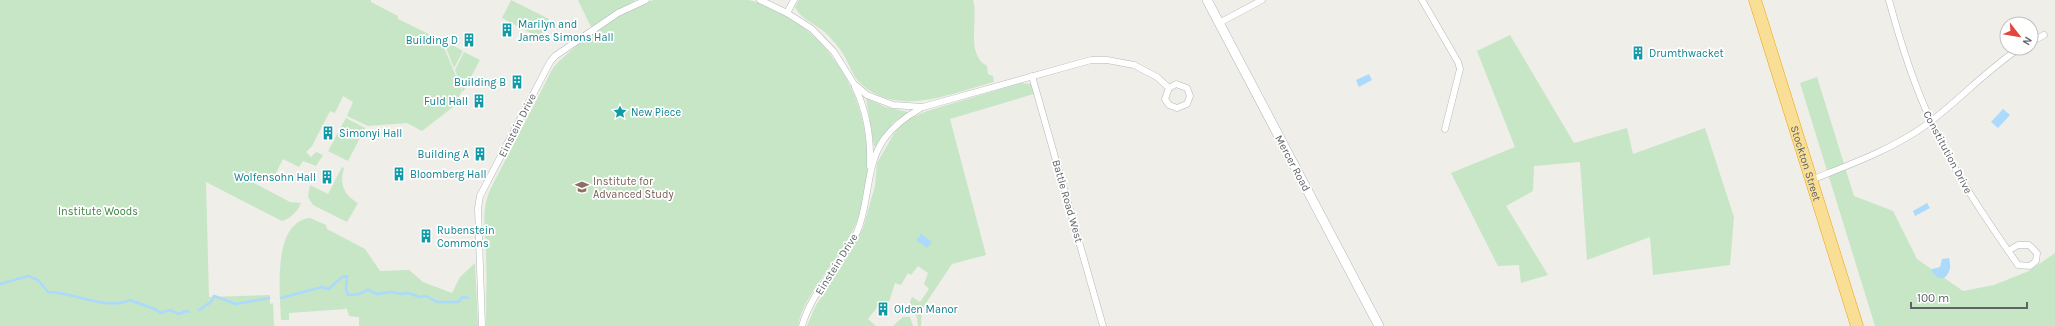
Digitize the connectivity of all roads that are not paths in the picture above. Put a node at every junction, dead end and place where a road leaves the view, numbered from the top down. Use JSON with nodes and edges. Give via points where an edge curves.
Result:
{"nodes":[{"id":1,"x":646,"y":0,"type":"edge"},
{"id":2,"x":760,"y":0,"type":"edge"},
{"id":3,"x":794,"y":0,"type":"edge"},
{"id":4,"x":1207,"y":0,"type":"edge"},
{"id":5,"x":1262,"y":0,"type":"edge"},
{"id":6,"x":1422,"y":0,"type":"edge"},
{"id":7,"x":1755,"y":0,"type":"edge"},
{"id":8,"x":1889,"y":0,"type":"edge"},
{"id":9,"x":787,"y":12,"type":"junction"},
{"id":10,"x":1219,"y":23,"type":"junction"},
{"id":11,"x":2044,"y":35,"type":"dead end"},
{"id":12,"x":2039,"y":38,"type":"edge"},
{"id":13,"x":2009,"y":56,"type":"edge"},
{"id":14,"x":1032,"y":76,"type":"junction"},
{"id":15,"x":854,"y":84,"type":"junction"},
{"id":16,"x":1169,"y":88,"type":"junction"},
{"id":17,"x":923,"y":107,"type":"junction"},
{"id":18,"x":1930,"y":121,"type":"junction"},
{"id":19,"x":1445,"y":129,"type":"dead end"},
{"id":20,"x":870,"y":177,"type":"junction"},
{"id":21,"x":1811,"y":180,"type":"junction"},
{"id":22,"x":2008,"y":251,"type":"junction"},
{"id":23,"x":482,"y":326,"type":"edge"},
{"id":24,"x":802,"y":326,"type":"edge"},
{"id":25,"x":1103,"y":326,"type":"edge"},
{"id":26,"x":1379,"y":326,"type":"edge"},
{"id":27,"x":1857,"y":326,"type":"edge"}],
"edges":[{"from":1,"to":23,"type":"street","name":"Einstein Drive","via":[[618,13],[555,56],[480,196],[478,208]]},
{"from":2,"to":9,"type":"street","name":"Einstein Drive"},
{"from":3,"to":9,"type":"street"},
{"from":4,"to":10,"type":"main road","name":"Mercer Road"},
{"from":5,"to":10,"type":"street"},
{"from":6,"to":19,"type":"street","via":[[1460,69]]},
{"from":7,"to":21,"type":"highway","name":"Stockton Street"},
{"from":8,"to":18,"type":"street","name":"Constitution Drive","via":[[1904,52]]},
{"from":9,"to":15,"type":"street","name":"Einstein Drive","via":[[823,39]]},
{"from":10,"to":26,"type":"main road","name":"Mercer Road"},
{"from":11,"to":12,"type":"street"},
{"from":13,"to":18,"type":"street"},
{"from":14,"to":16,"type":"street","name":"Einstein Drive","via":[[1091,60],[1107,60],[1127,63],[1146,70]]},
{"from":14,"to":17,"type":"street","name":"Einstein Drive"},
{"from":14,"to":25,"type":"street","name":"Battle Road West"},
{"from":15,"to":17,"type":"street","name":"Einstein Drive","via":[[867,95],[880,101],[900,106]]},
{"from":15,"to":20,"type":"street","name":"Einstein Drive","via":[[869,133]]},
{"from":16,"to":16,"type":"street","via":[[1165,99],[1169,105],[1177,108],[1187,104],[1190,96],[1187,88],[1176,84]]},
{"from":17,"to":20,"type":"street","name":"Einstein Drive","via":[[906,117],[884,139],[876,153]]},
{"from":18,"to":21,"type":"street","via":[[1887,148]]},
{"from":18,"to":22,"type":"street","name":"Constitution Drive","via":[[1972,198]]},
{"from":20,"to":24,"type":"street","name":"Einstein Drive","via":[[866,204],[857,231],[809,306]]},
{"from":21,"to":27,"type":"highway","name":"Stockton Street"},
{"from":22,"to":22,"type":"street","name":"Constitution Drive","via":[[2018,245],[2029,245],[2036,253],[2036,261],[2030,266],[2023,267],[2018,265]]}]}
